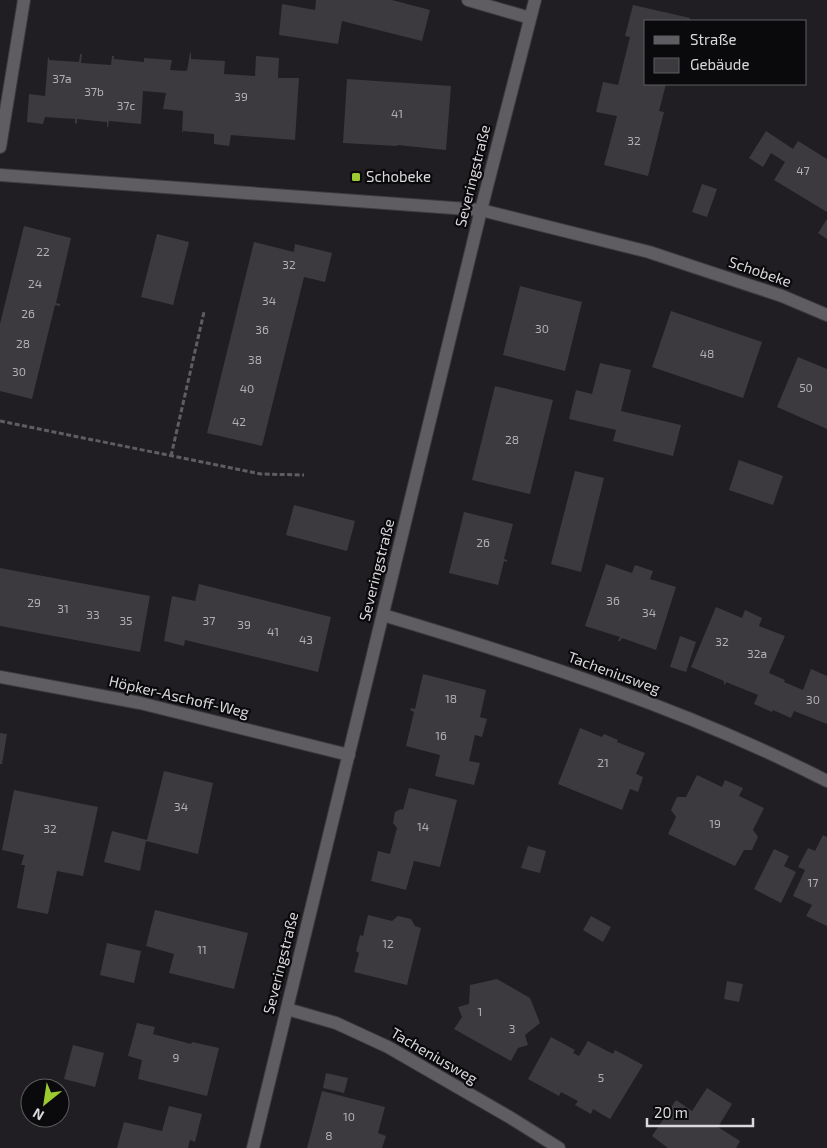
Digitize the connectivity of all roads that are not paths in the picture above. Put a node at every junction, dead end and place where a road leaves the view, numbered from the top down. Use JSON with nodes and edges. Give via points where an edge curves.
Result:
{"nodes":[{"id":1,"x":24,"y":0,"type":"edge"},
{"id":2,"x":468,"y":0,"type":"edge"},
{"id":3,"x":535,"y":0,"type":"edge"},
{"id":4,"x":530,"y":18,"type":"junction"},
{"id":5,"x":0,"y":147,"type":"edge"},
{"id":6,"x":0,"y":175,"type":"edge"},
{"id":7,"x":481,"y":210,"type":"junction"},
{"id":8,"x":827,"y":315,"type":"edge"},
{"id":9,"x":383,"y":615,"type":"junction"},
{"id":10,"x":0,"y":677,"type":"edge"},
{"id":11,"x":349,"y":755,"type":"junction"},
{"id":12,"x":827,"y":781,"type":"edge"},
{"id":13,"x":287,"y":1009,"type":"junction"},
{"id":14,"x":253,"y":1148,"type":"edge"},
{"id":15,"x":559,"y":1148,"type":"edge"}],
"edges":[{"from":1,"to":5,"type":"street"},
{"from":2,"to":4,"type":"street"},
{"from":3,"to":4,"type":"street","name":"Severingstraße"},
{"from":4,"to":7,"type":"street","name":"Severingstraße"},
{"from":6,"to":7,"type":"street","name":"Schobeke"},
{"from":7,"to":8,"type":"street","name":"Schobeke","via":[[649,252],[782,296]]},
{"from":7,"to":9,"type":"street","name":"Severingstraße"},
{"from":9,"to":11,"type":"street","name":"Severingstraße"},
{"from":9,"to":12,"type":"street","name":"Tacheniusweg","via":[[590,680],[786,760]]},
{"from":10,"to":11,"type":"street","name":"Höpker-Aschoff-Weg","via":[[140,703]]},
{"from":11,"to":13,"type":"street","name":"Severingstraße"},
{"from":13,"to":14,"type":"street","name":"Severingstraße"},
{"from":13,"to":15,"type":"street","name":"Tacheniusweg","via":[[336,1023],[388,1047]]}]}
